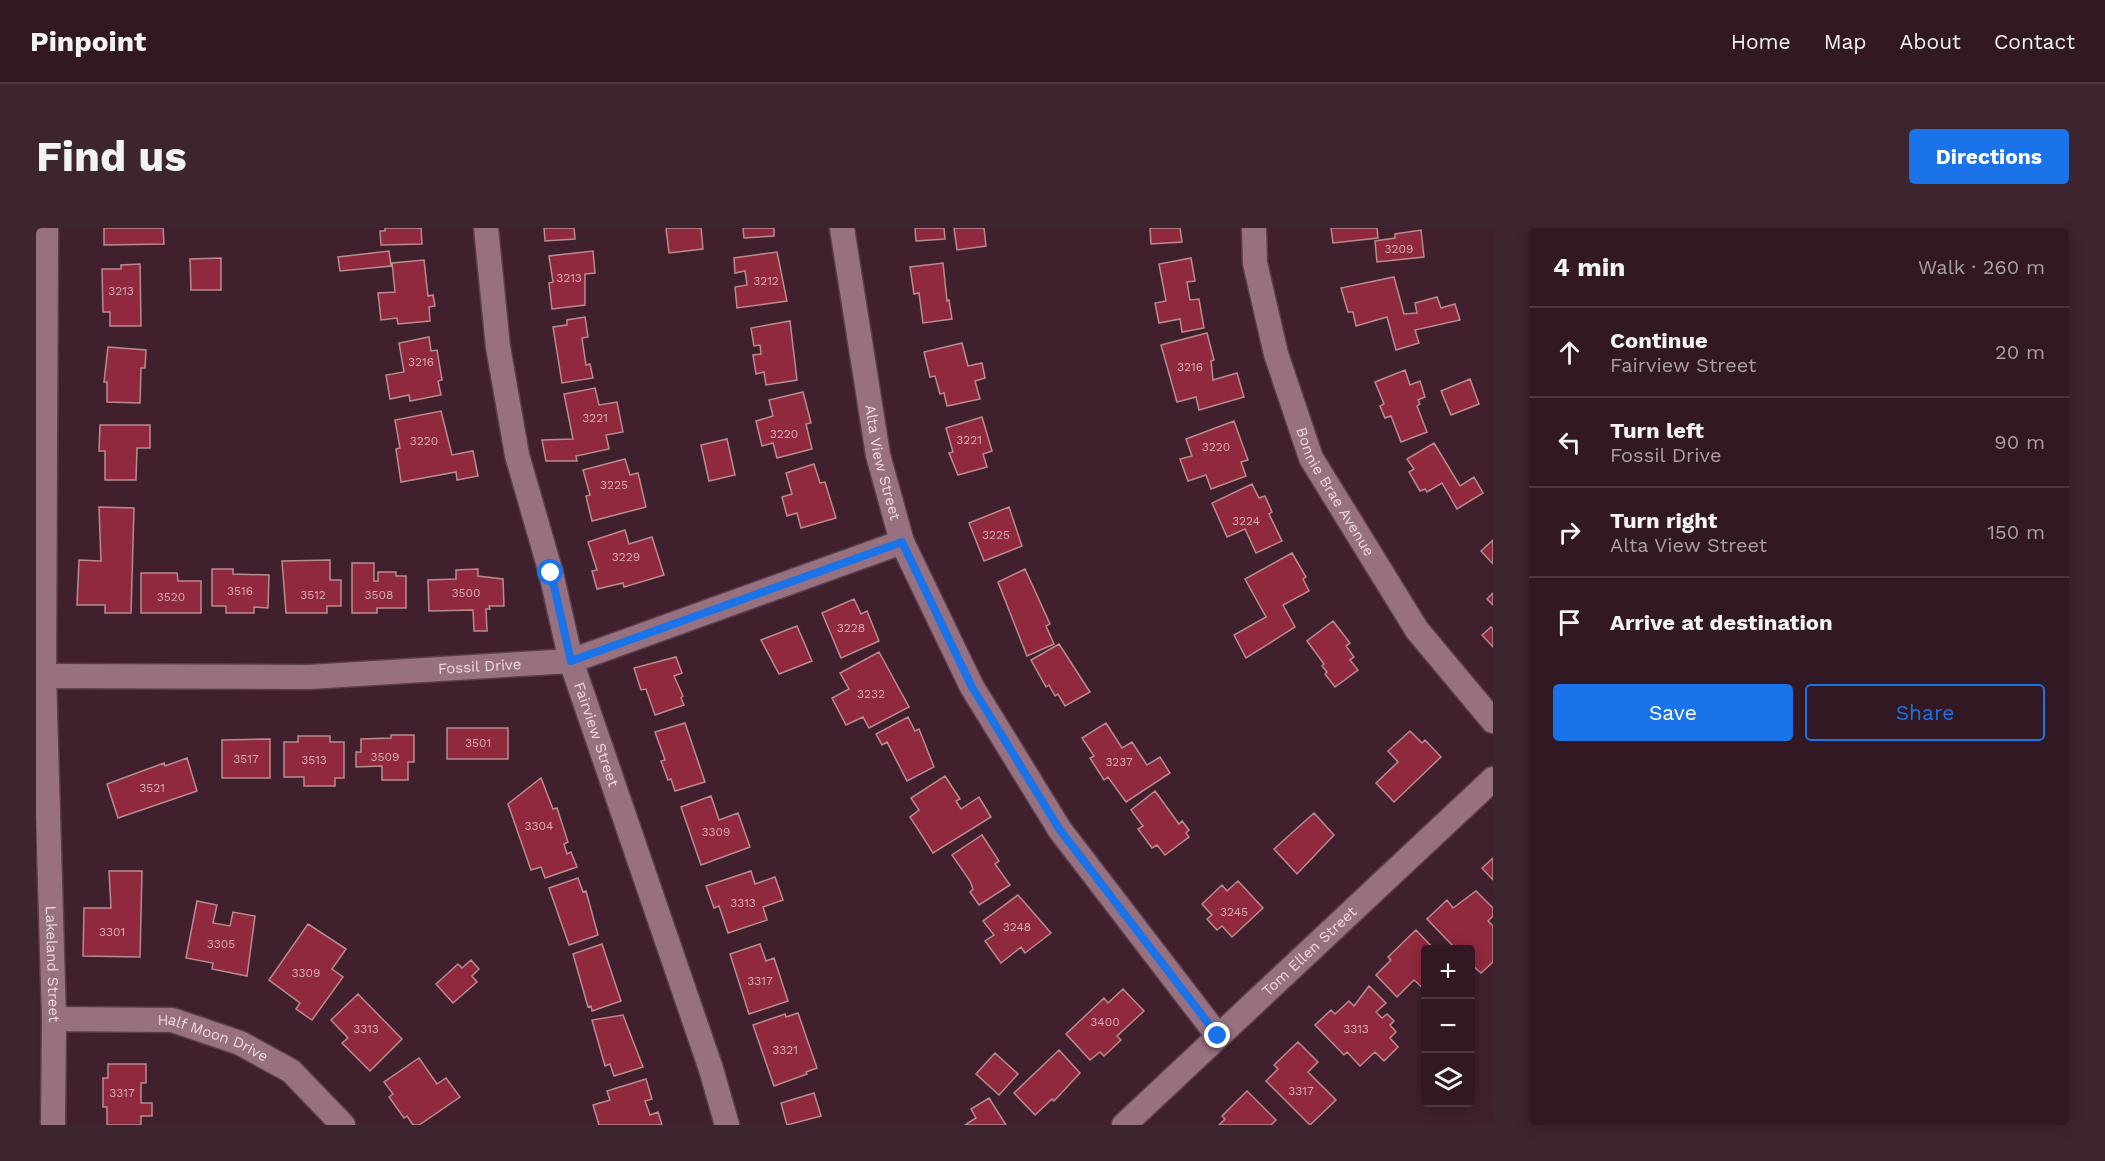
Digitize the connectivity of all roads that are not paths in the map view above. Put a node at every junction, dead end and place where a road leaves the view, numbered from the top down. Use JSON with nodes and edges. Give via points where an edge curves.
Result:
{"nodes":[{"id":1,"x":46,"y":228,"type":"edge"},
{"id":2,"x":486,"y":228,"type":"edge"},
{"id":3,"x":842,"y":228,"type":"edge"},
{"id":4,"x":1254,"y":228,"type":"edge"},
{"id":5,"x":902,"y":542,"type":"junction"},
{"id":6,"x":571,"y":661,"type":"junction"},
{"id":7,"x":40,"y":676,"type":"edge"},
{"id":8,"x":1493,"y":721,"type":"edge"},
{"id":9,"x":1493,"y":779,"type":"edge"},
{"id":10,"x":54,"y":1019,"type":"junction"},
{"id":11,"x":1218,"y":1036,"type":"junction"},
{"id":12,"x":53,"y":1125,"type":"edge"},
{"id":13,"x":343,"y":1125,"type":"edge"},
{"id":14,"x":727,"y":1125,"type":"edge"},
{"id":15,"x":1124,"y":1125,"type":"edge"}],
"edges":[{"from":1,"to":7,"type":"street","name":"Lakeland Street"},
{"from":2,"to":6,"type":"street","name":"Fairview Street","via":[[498,347],[517,455]]},
{"from":3,"to":5,"type":"street","name":"Alta View Street","via":[[878,455]]},
{"from":4,"to":8,"type":"street","name":"Bonnie Brae Avenue","via":[[1256,262],[1276,354],[1311,458],[1417,630]]},
{"from":5,"to":6,"type":"street","name":"Fossil Drive"},
{"from":5,"to":11,"type":"street","name":"Alta View Street","via":[[972,687],[1060,830]]},
{"from":6,"to":7,"type":"street","name":"Fossil Drive","via":[[309,677]]},
{"from":6,"to":14,"type":"street","name":"Fairview Street"},
{"from":7,"to":10,"type":"street","name":"Lakeland Street"},
{"from":9,"to":11,"type":"street","name":"Tom Ellen Street"},
{"from":10,"to":12,"type":"street","name":"Lakeland Street"},
{"from":10,"to":13,"type":"street","name":"Half Moon Drive","via":[[172,1020],[240,1043],[291,1071]]},
{"from":11,"to":15,"type":"street","name":"Tom Ellen Street"}]}
